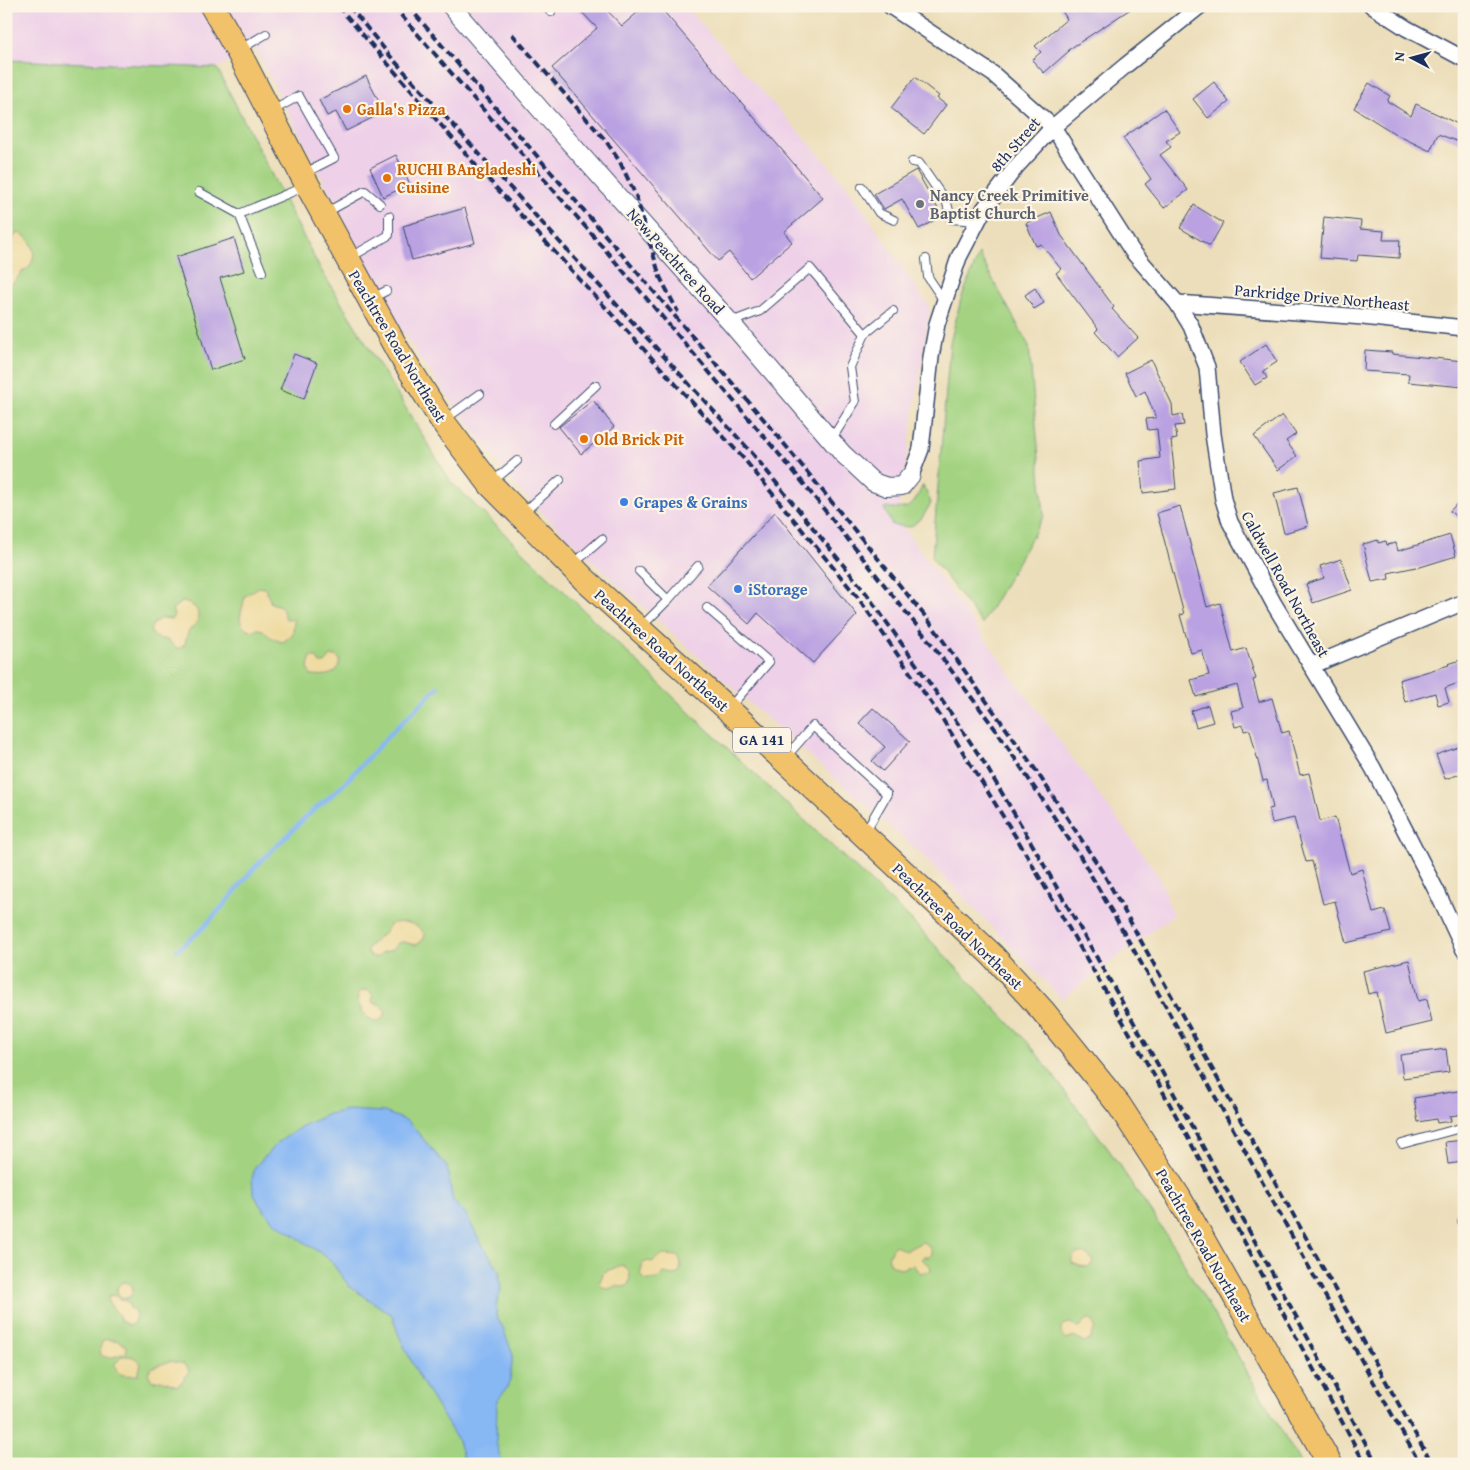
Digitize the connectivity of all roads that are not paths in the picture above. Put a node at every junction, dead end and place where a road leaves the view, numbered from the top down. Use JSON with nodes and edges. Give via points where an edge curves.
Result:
{"nodes":[{"id":1,"x":212,"y":6,"type":"edge"},
{"id":2,"x":890,"y":6,"type":"edge"},
{"id":3,"x":1200,"y":6,"type":"edge"},
{"id":4,"x":1372,"y":6,"type":"edge"},
{"id":5,"x":456,"y":8,"type":"edge"},
{"id":6,"x":266,"y":34,"type":"dead end"},
{"id":7,"x":238,"y":51,"type":"junction"},
{"id":8,"x":1464,"y":59,"type":"edge"},
{"id":9,"x":269,"y":113,"type":"junction"},
{"id":10,"x":1052,"y":127,"type":"junction"},
{"id":11,"x":912,"y":162,"type":"dead end"},
{"id":12,"x":305,"y":180,"type":"junction"},
{"id":13,"x":862,"y":187,"type":"dead end"},
{"id":14,"x":199,"y":192,"type":"dead end"},
{"id":15,"x":380,"y":204,"type":"dead end"},
{"id":16,"x":239,"y":214,"type":"junction"},
{"id":17,"x":323,"y":214,"type":"junction"},
{"id":18,"x":389,"y":216,"type":"dead end"},
{"id":19,"x":894,"y":220,"type":"dead end"},
{"id":20,"x":978,"y":221,"type":"junction"},
{"id":21,"x":347,"y":259,"type":"junction"},
{"id":22,"x":926,"y":259,"type":"dead end"},
{"id":23,"x":262,"y":272,"type":"dead end"},
{"id":24,"x":944,"y":301,"type":"junction"},
{"id":25,"x":1177,"y":303,"type":"junction"},
{"id":26,"x":893,"y":311,"type":"dead end"},
{"id":27,"x":730,"y":322,"type":"junction"},
{"id":28,"x":1464,"y":328,"type":"edge"},
{"id":29,"x":865,"y":334,"type":"junction"},
{"id":30,"x":596,"y":385,"type":"dead end"},
{"id":31,"x":480,"y":394,"type":"dead end"},
{"id":32,"x":443,"y":422,"type":"junction"},
{"id":33,"x":554,"y":424,"type":"dead end"},
{"id":34,"x":831,"y":440,"type":"junction"},
{"id":35,"x":518,"y":461,"type":"dead end"},
{"id":36,"x":911,"y":475,"type":"joint"},
{"id":37,"x":560,"y":480,"type":"dead end"},
{"id":38,"x":490,"y":484,"type":"junction"},
{"id":39,"x":520,"y":515,"type":"junction"},
{"id":40,"x":602,"y":539,"type":"dead end"},
{"id":41,"x":571,"y":566,"type":"junction"},
{"id":42,"x":698,"y":566,"type":"dead end"},
{"id":43,"x":639,"y":571,"type":"dead end"},
{"id":44,"x":668,"y":600,"type":"junction"},
{"id":45,"x":1464,"y":602,"type":"edge"},
{"id":46,"x":707,"y":608,"type":"dead end"},
{"id":47,"x":639,"y":629,"type":"junction"},
{"id":48,"x":1311,"y":666,"type":"junction"},
{"id":49,"x":728,"y":710,"type":"junction"},
{"id":50,"x":784,"y":760,"type":"junction"},
{"id":51,"x":863,"y":835,"type":"junction"},
{"id":52,"x":1464,"y":950,"type":"edge"},
{"id":53,"x":1464,"y":1127,"type":"edge"},
{"id":54,"x":1402,"y":1144,"type":"dead end"},
{"id":55,"x":1330,"y":1464,"type":"edge"}],
"edges":[{"from":1,"to":7,"type":"highway","name":"Peachtree Road Northeast","number":"GA 141"},
{"from":2,"to":10,"type":"street","name":"Caldwell Road Northeast","via":[[993,74]]},
{"from":3,"to":10,"type":"street","name":"8th Street"},
{"from":4,"to":8,"type":"street"},
{"from":5,"to":27,"type":"street","name":"New Peachtree Road","via":[[540,109]]},
{"from":6,"to":7,"type":"lane"},
{"from":7,"to":9,"type":"highway","name":"Peachtree Road Northeast","number":"GA 141"},
{"from":9,"to":12,"type":"highway","name":"Peachtree Road Northeast","number":"GA 141"},
{"from":9,"to":12,"type":"lane","via":[[299,96],[334,158]]},
{"from":10,"to":20,"type":"street","name":"8th Street","via":[[1016,167]]},
{"from":10,"to":25,"type":"street","name":"Caldwell Road Northeast","via":[[1132,251]]},
{"from":11,"to":20,"type":"lane","via":[[919,162],[948,203],[951,219]]},
{"from":12,"to":16,"type":"lane"},
{"from":12,"to":17,"type":"highway","name":"Peachtree Road Northeast","number":"GA 141"},
{"from":13,"to":19,"type":"lane","via":[[879,213]]},
{"from":14,"to":16,"type":"lane"},
{"from":15,"to":17,"type":"lane","via":[[365,192]]},
{"from":16,"to":23,"type":"lane"},
{"from":17,"to":21,"type":"highway","name":"Peachtree Road Northeast","number":"GA 141"},
{"from":18,"to":21,"type":"lane","via":[[389,235]]},
{"from":20,"to":24,"type":"street","name":"8th Street","via":[[959,257]]},
{"from":21,"to":32,"type":"highway","name":"Peachtree Road Northeast","number":"GA 141","via":[[378,295],[398,351]]},
{"from":22,"to":24,"type":"lane","via":[[928,277]]},
{"from":24,"to":36,"type":"street","name":"8th Street","via":[[931,357],[921,449]]},
{"from":25,"to":28,"type":"street","name":"Parkridge Drive Northeast"},
{"from":25,"to":48,"type":"street","name":"Caldwell Road Northeast","via":[[1191,326],[1207,367],[1223,498],[1230,522]]},
{"from":26,"to":29,"type":"lane"},
{"from":27,"to":29,"type":"lane","via":[[760,311],[810,268]]},
{"from":27,"to":34,"type":"street","name":"New Peachtree Road"},
{"from":29,"to":34,"type":"lane","via":[[850,367],[855,402]]},
{"from":30,"to":33,"type":"lane"},
{"from":31,"to":32,"type":"lane"},
{"from":32,"to":38,"type":"highway","name":"Peachtree Road Northeast","number":"GA 141"},
{"from":34,"to":36,"type":"street","name":"New Peachtree Road","via":[[873,482],[887,487],[902,486]]},
{"from":35,"to":38,"type":"lane"},
{"from":37,"to":39,"type":"lane"},
{"from":38,"to":39,"type":"highway","name":"Peachtree Road Northeast","number":"GA 141"},
{"from":39,"to":41,"type":"highway","name":"Peachtree Road Northeast","number":"GA 141"},
{"from":40,"to":41,"type":"lane"},
{"from":41,"to":47,"type":"highway","name":"Peachtree Road Northeast","number":"GA 141"},
{"from":42,"to":44,"type":"lane"},
{"from":43,"to":44,"type":"lane"},
{"from":44,"to":47,"type":"lane"},
{"from":45,"to":48,"type":"street"},
{"from":46,"to":49,"type":"lane","via":[[769,662]]},
{"from":47,"to":49,"type":"highway","name":"Peachtree Road Northeast","number":"GA 141"},
{"from":48,"to":52,"type":"street","name":"Caldwell Road Northeast","via":[[1373,768]]},
{"from":49,"to":50,"type":"highway","name":"Peachtree Road Northeast","number":"GA 141"},
{"from":50,"to":51,"type":"highway","name":"Peachtree Road Northeast","number":"GA 141"},
{"from":50,"to":51,"type":"lane","via":[[813,726],[886,794]]},
{"from":51,"to":55,"type":"highway","name":"Peachtree Road Northeast","number":"GA 141","via":[[992,955],[1043,1011],[1119,1105],[1178,1196]]},
{"from":53,"to":54,"type":"lane"}]}
